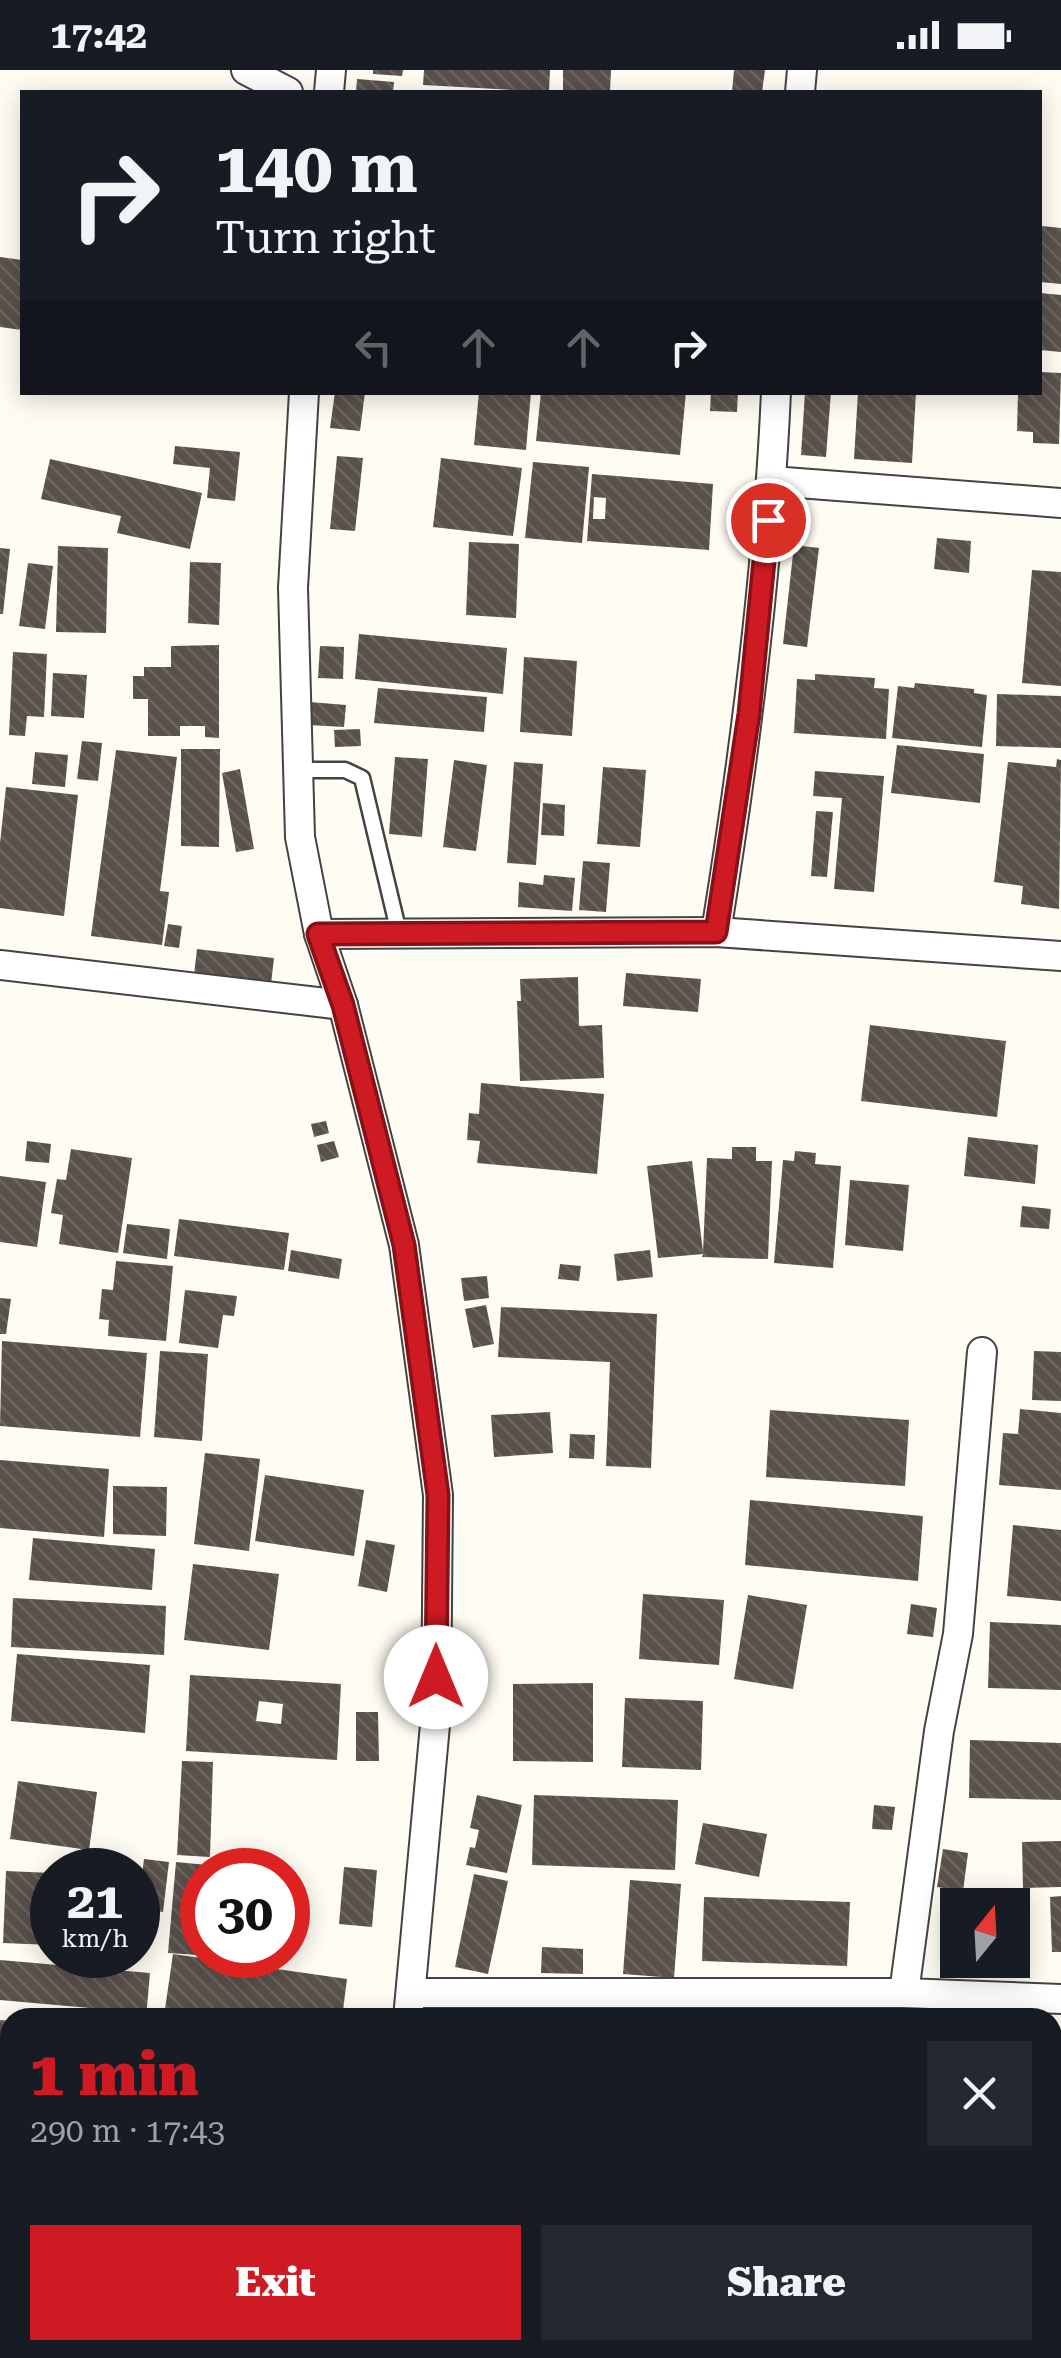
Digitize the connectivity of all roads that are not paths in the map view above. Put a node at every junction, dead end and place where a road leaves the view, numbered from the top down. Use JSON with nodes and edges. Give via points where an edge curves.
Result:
{"nodes":[{"id":1,"x":246,"y":70,"type":"edge"},
{"id":2,"x":284,"y":90,"type":"edge"},
{"id":3,"x":304,"y":395,"type":"edge"},
{"id":4,"x":776,"y":395,"type":"edge"},
{"id":5,"x":772,"y":482,"type":"junction"},
{"id":6,"x":1061,"y":503,"type":"edge"},
{"id":7,"x":296,"y":770,"type":"junction"},
{"id":8,"x":716,"y":932,"type":"junction"},
{"id":9,"x":318,"y":934,"type":"junction"},
{"id":10,"x":399,"y":934,"type":"junction"},
{"id":11,"x":1061,"y":956,"type":"edge"},
{"id":12,"x":0,"y":965,"type":"edge"},
{"id":13,"x":343,"y":1005,"type":"junction"},
{"id":14,"x":982,"y":1352,"type":"dead end"},
{"id":15,"x":904,"y":1993,"type":"junction"},
{"id":16,"x":1061,"y":1999,"type":"edge"},
{"id":17,"x":410,"y":2006,"type":"edge"}],
"edges":[{"from":1,"to":2,"type":"street"},
{"from":3,"to":7,"type":"street","via":[[293,588]]},
{"from":4,"to":5,"type":"street"},
{"from":5,"to":6,"type":"street"},
{"from":5,"to":8,"type":"street","via":[[749,714]]},
{"from":7,"to":9,"type":"street"},
{"from":7,"to":10,"type":"lane","via":[[345,770],[362,778]]},
{"from":8,"to":10,"type":"street"},
{"from":8,"to":11,"type":"street"},
{"from":9,"to":10,"type":"street"},
{"from":9,"to":13,"type":"street"},
{"from":12,"to":13,"type":"street"},
{"from":13,"to":17,"type":"street","via":[[404,1245],[438,1495],[436,1714]]},
{"from":14,"to":15,"type":"street","via":[[958,1634],[938,1731]]},
{"from":15,"to":16,"type":"street"},
{"from":15,"to":17,"type":"street"}]}
